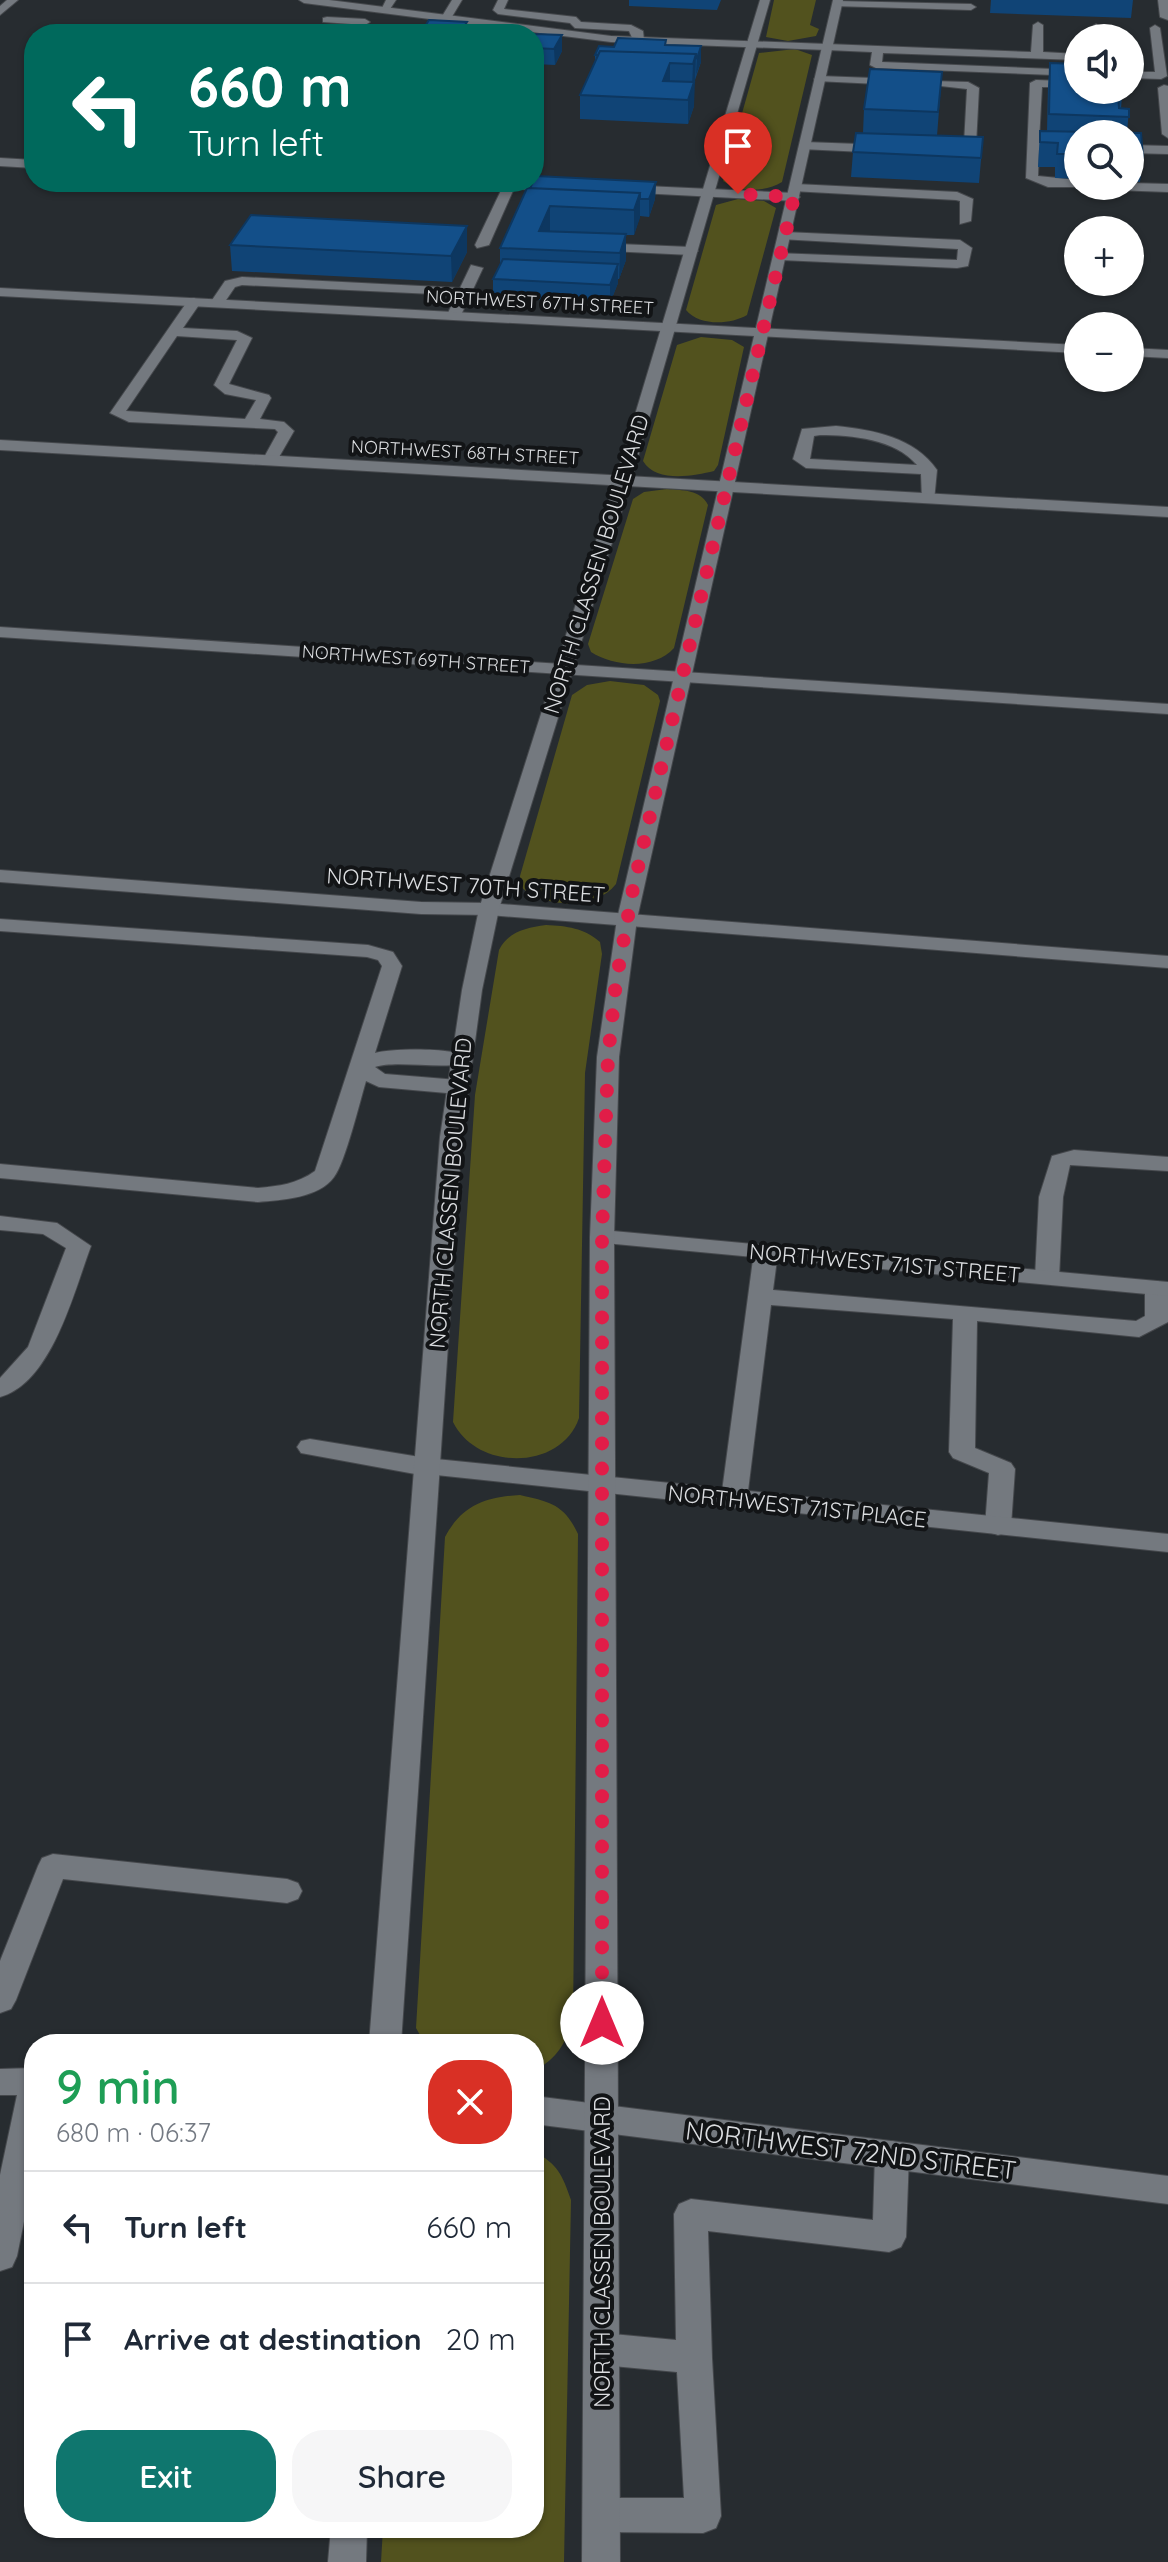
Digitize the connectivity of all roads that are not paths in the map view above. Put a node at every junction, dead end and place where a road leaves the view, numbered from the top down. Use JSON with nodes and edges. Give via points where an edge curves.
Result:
{"nodes":[{"id":1,"x":13,"y":0,"type":"edge"},
{"id":2,"x":304,"y":0,"type":"edge"},
{"id":3,"x":457,"y":0,"type":"edge"},
{"id":4,"x":503,"y":0,"type":"edge"},
{"id":5,"x":765,"y":0,"type":"edge"},
{"id":6,"x":1163,"y":0,"type":"edge"},
{"id":7,"x":837,"y":2,"type":"edge"},
{"id":8,"x":882,"y":3,"type":"edge"},
{"id":9,"x":383,"y":6,"type":"edge"},
{"id":10,"x":581,"y":6,"type":"dead end"},
{"id":11,"x":971,"y":7,"type":"dead end"},
{"id":12,"x":0,"y":12,"type":"edge"},
{"id":13,"x":1168,"y":17,"type":"edge"},
{"id":14,"x":446,"y":18,"type":"junction"},
{"id":15,"x":327,"y":20,"type":"dead end"},
{"id":16,"x":365,"y":22,"type":"joint"},
{"id":17,"x":541,"y":24,"type":"edge"},
{"id":18,"x":544,"y":24,"type":"edge"},
{"id":19,"x":1038,"y":25,"type":"dead end"},
{"id":20,"x":573,"y":26,"type":"junction"},
{"id":21,"x":1155,"y":28,"type":"dead end"},
{"id":22,"x":751,"y":45,"type":"junction"},
{"id":23,"x":827,"y":47,"type":"junction"},
{"id":24,"x":878,"y":49,"type":"junction"},
{"id":25,"x":1037,"y":55,"type":"junction"},
{"id":26,"x":1064,"y":56,"type":"edge"},
{"id":27,"x":1144,"y":60,"type":"dead end"},
{"id":28,"x":1164,"y":61,"type":"edge"},
{"id":29,"x":1064,"y":72,"type":"edge"},
{"id":30,"x":1144,"y":75,"type":"edge"},
{"id":31,"x":820,"y":79,"type":"junction"},
{"id":32,"x":909,"y":82,"type":"edge"},
{"id":33,"x":924,"y":83,"type":"edge"},
{"id":34,"x":1064,"y":84,"type":"edge"},
{"id":35,"x":1144,"y":87,"type":"edge"},
{"id":36,"x":1166,"y":88,"type":"edge"},
{"id":37,"x":1168,"y":134,"type":"edge"},
{"id":38,"x":1033,"y":145,"type":"junction"},
{"id":39,"x":805,"y":146,"type":"junction"},
{"id":40,"x":1064,"y":146,"type":"edge"},
{"id":41,"x":894,"y":149,"type":"edge"},
{"id":42,"x":1144,"y":149,"type":"edge"},
{"id":43,"x":1168,"y":150,"type":"edge"},
{"id":44,"x":938,"y":151,"type":"edge"},
{"id":45,"x":0,"y":162,"type":"edge"},
{"id":46,"x":24,"y":163,"type":"edge"},
{"id":47,"x":1064,"y":184,"type":"edge"},
{"id":48,"x":544,"y":186,"type":"edge"},
{"id":49,"x":572,"y":187,"type":"edge"},
{"id":50,"x":1144,"y":187,"type":"edge"},
{"id":51,"x":602,"y":188,"type":"edge"},
{"id":52,"x":1168,"y":188,"type":"edge"},
{"id":53,"x":506,"y":192,"type":"edge"},
{"id":54,"x":795,"y":192,"type":"junction"},
{"id":55,"x":709,"y":193,"type":"junction"},
{"id":56,"x":965,"y":221,"type":"dead end"},
{"id":57,"x":785,"y":236,"type":"junction"},
{"id":58,"x":482,"y":245,"type":"dead end"},
{"id":59,"x":580,"y":246,"type":"edge"},
{"id":60,"x":691,"y":251,"type":"junction"},
{"id":61,"x":781,"y":256,"type":"junction"},
{"id":62,"x":476,"y":268,"type":"dead end"},
{"id":63,"x":0,"y":292,"type":"edge"},
{"id":64,"x":464,"y":295,"type":"junction"},
{"id":65,"x":194,"y":302,"type":"junction"},
{"id":66,"x":217,"y":303,"type":"junction"},
{"id":67,"x":454,"y":315,"type":"junction"},
{"id":68,"x":669,"y":326,"type":"junction"},
{"id":69,"x":173,"y":332,"type":"junction"},
{"id":70,"x":764,"y":332,"type":"junction"},
{"id":71,"x":1064,"y":348,"type":"edge"},
{"id":72,"x":1144,"y":353,"type":"edge"},
{"id":73,"x":1168,"y":354,"type":"edge"},
{"id":74,"x":250,"y":423,"type":"junction"},
{"id":75,"x":0,"y":445,"type":"edge"},
{"id":76,"x":270,"y":461,"type":"junction"},
{"id":77,"x":929,"y":470,"type":"junction"},
{"id":78,"x":623,"y":481,"type":"junction"},
{"id":79,"x":727,"y":486,"type":"junction"},
{"id":80,"x":928,"y":498,"type":"junction"},
{"id":81,"x":1168,"y":512,"type":"edge"},
{"id":82,"x":0,"y":632,"type":"edge"},
{"id":83,"x":562,"y":668,"type":"junction"},
{"id":84,"x":682,"y":676,"type":"junction"},
{"id":85,"x":1168,"y":709,"type":"edge"},
{"id":86,"x":0,"y":876,"type":"edge"},
{"id":87,"x":489,"y":909,"type":"junction"},
{"id":88,"x":627,"y":919,"type":"junction"},
{"id":89,"x":0,"y":925,"type":"edge"},
{"id":90,"x":1168,"y":962,"type":"edge"},
{"id":91,"x":461,"y":1059,"type":"junction"},
{"id":92,"x":359,"y":1065,"type":"junction"},
{"id":93,"x":458,"y":1087,"type":"junction"},
{"id":94,"x":1168,"y":1164,"type":"edge"},
{"id":95,"x":0,"y":1171,"type":"edge"},
{"id":96,"x":0,"y":1223,"type":"edge"},
{"id":97,"x":602,"y":1237,"type":"junction"},
{"id":98,"x":766,"y":1252,"type":"junction"},
{"id":99,"x":1047,"y":1278,"type":"junction"},
{"id":100,"x":1162,"y":1288,"type":"edge"},
{"id":101,"x":760,"y":1297,"type":"junction"},
{"id":102,"x":965,"y":1312,"type":"junction"},
{"id":103,"x":0,"y":1389,"type":"edge"},
{"id":104,"x":310,"y":1447,"type":"dead end"},
{"id":105,"x":426,"y":1467,"type":"junction"},
{"id":106,"x":604,"y":1487,"type":"junction"},
{"id":107,"x":734,"y":1499,"type":"junction"},
{"id":108,"x":998,"y":1526,"type":"junction"},
{"id":109,"x":1168,"y":1543,"type":"edge"},
{"id":110,"x":287,"y":1891,"type":"dead end"},
{"id":111,"x":0,"y":2000,"type":"edge"},
{"id":112,"x":386,"y":2034,"type":"edge"},
{"id":113,"x":24,"y":2081,"type":"edge"},
{"id":114,"x":0,"y":2082,"type":"edge"},
{"id":115,"x":544,"y":2111,"type":"edge"},
{"id":116,"x":602,"y":2118,"type":"junction"},
{"id":117,"x":24,"y":2140,"type":"edge"},
{"id":118,"x":892,"y":2155,"type":"junction"},
{"id":119,"x":1168,"y":2190,"type":"edge"},
{"id":120,"x":0,"y":2256,"type":"edge"},
{"id":121,"x":602,"y":2349,"type":"junction"},
{"id":122,"x":694,"y":2358,"type":"junction"},
{"id":123,"x":601,"y":2515,"type":"junction"},
{"id":124,"x":348,"y":2538,"type":"edge"},
{"id":125,"x":347,"y":2562,"type":"edge"},
{"id":126,"x":601,"y":2562,"type":"edge"}],
"edges":[{"from":1,"to":12,"type":"street"},
{"from":2,"to":9,"type":"street"},
{"from":3,"to":14,"type":"street"},
{"from":4,"to":20,"type":"street","via":[[498,10],[502,12]]},
{"from":5,"to":22,"type":"street","name":"NORTH CLASSEN BOULEVARD"},
{"from":6,"to":13,"type":"street"},
{"from":7,"to":8,"type":"street"},
{"from":7,"to":23,"type":"street","name":"NORTH CLASSEN BOULEVARD"},
{"from":8,"to":11,"type":"street"},
{"from":9,"to":14,"type":"street"},
{"from":9,"to":16,"type":"street"},
{"from":10,"to":20,"type":"street"},
{"from":14,"to":17,"type":"street"},
{"from":15,"to":16,"type":"street"},
{"from":18,"to":20,"type":"street"},
{"from":19,"to":25,"type":"street"},
{"from":20,"to":22,"type":"street","via":[[638,40]]},
{"from":21,"to":28,"type":"street"},
{"from":22,"to":23,"type":"street"},
{"from":22,"to":55,"type":"street","name":"NORTH CLASSEN BOULEVARD"},
{"from":23,"to":24,"type":"street"},
{"from":23,"to":31,"type":"street","name":"NORTH CLASSEN BOULEVARD"},
{"from":24,"to":25,"type":"street"},
{"from":24,"to":29,"type":"street","via":[[876,65]]},
{"from":25,"to":26,"type":"street"},
{"from":27,"to":28,"type":"street"},
{"from":28,"to":30,"type":"street","via":[[1161,76]]},
{"from":31,"to":32,"type":"street"},
{"from":31,"to":39,"type":"street","name":"NORTH CLASSEN BOULEVARD"},
{"from":33,"to":44,"type":"street","via":[[973,88],[970,145]]},
{"from":34,"to":38,"type":"street","via":[[1036,83]]},
{"from":35,"to":36,"type":"street"},
{"from":36,"to":37,"type":"street"},
{"from":38,"to":40,"type":"street"},
{"from":38,"to":47,"type":"street","via":[[1032,178]]},
{"from":39,"to":41,"type":"street"},
{"from":39,"to":54,"type":"street","name":"NORTH CLASSEN BOULEVARD"},
{"from":42,"to":43,"type":"street"},
{"from":45,"to":46,"type":"street"},
{"from":48,"to":49,"type":"street"},
{"from":50,"to":52,"type":"street"},
{"from":51,"to":55,"type":"street"},
{"from":53,"to":58,"type":"street"},
{"from":54,"to":55,"type":"street"},
{"from":54,"to":56,"type":"street","via":[[957,196],[967,199]]},
{"from":54,"to":57,"type":"street","name":"NORTH CLASSEN BOULEVARD"},
{"from":55,"to":60,"type":"street","name":"NORTH CLASSEN BOULEVARD"},
{"from":57,"to":61,"type":"street","name":"NORTH CLASSEN BOULEVARD"},
{"from":57,"to":61,"type":"street","via":[[965,248],[963,263],[957,264]]},
{"from":59,"to":60,"type":"street"},
{"from":60,"to":68,"type":"street","name":"NORTH CLASSEN BOULEVARD"},
{"from":61,"to":70,"type":"street","name":"NORTH CLASSEN BOULEVARD"},
{"from":62,"to":64,"type":"street"},
{"from":63,"to":65,"type":"street","name":"NORTHWEST 67TH STREET"},
{"from":64,"to":66,"type":"street","via":[[242,281],[230,284]]},
{"from":64,"to":67,"type":"street"},
{"from":65,"to":66,"type":"street","name":"NORTHWEST 67TH STREET"},
{"from":65,"to":69,"type":"street"},
{"from":66,"to":67,"type":"street","name":"NORTHWEST 67TH STREET"},
{"from":67,"to":68,"type":"street","name":"NORTHWEST 67TH STREET"},
{"from":68,"to":70,"type":"street","name":"NORTHWEST 67TH STREET"},
{"from":68,"to":78,"type":"street","name":"NORTH CLASSEN BOULEVARD"},
{"from":69,"to":74,"type":"street","via":[[245,338],[221,385],[264,398]]},
{"from":69,"to":74,"type":"street","via":[[117,413]]},
{"from":70,"to":71,"type":"street","name":"NORTHWEST 67TH STREET"},
{"from":70,"to":79,"type":"street","name":"NORTH CLASSEN BOULEVARD"},
{"from":72,"to":73,"type":"street"},
{"from":74,"to":76,"type":"street","via":[[285,427]]},
{"from":75,"to":76,"type":"street","name":"NORTHWEST 68TH STREET"},
{"from":76,"to":78,"type":"street","name":"NORTHWEST 68TH STREET"},
{"from":77,"to":77,"type":"street","via":[[922,459],[868,433],[807,432],[801,459]]},
{"from":77,"to":80,"type":"street"},
{"from":78,"to":79,"type":"street","name":"NORTHWEST 68TH STREET"},
{"from":78,"to":83,"type":"street","name":"NORTH CLASSEN BOULEVARD"},
{"from":79,"to":80,"type":"street","name":"NORTHWEST 68TH STREET"},
{"from":79,"to":84,"type":"street","name":"NORTH CLASSEN BOULEVARD"},
{"from":80,"to":81,"type":"street","name":"NORTHWEST 68TH STREET"},
{"from":82,"to":83,"type":"street","name":"NORTHWEST 69TH STREET"},
{"from":83,"to":84,"type":"street","name":"NORTHWEST 69TH STREET"},
{"from":83,"to":87,"type":"street","name":"NORTH CLASSEN BOULEVARD"},
{"from":84,"to":85,"type":"street","name":"NORTHWEST 69TH STREET"},
{"from":84,"to":88,"type":"street","name":"NORTH CLASSEN BOULEVARD"},
{"from":86,"to":87,"type":"street","name":"NORTHWEST 70TH STREET"},
{"from":87,"to":88,"type":"street","name":"NORTHWEST 70TH STREET"},
{"from":87,"to":91,"type":"street","name":"NORTH CLASSEN BOULEVARD"},
{"from":88,"to":90,"type":"street","name":"NORTHWEST 70TH STREET"},
{"from":88,"to":97,"type":"street","name":"NORTH CLASSEN BOULEVARD","via":[[608,1057]]},
{"from":89,"to":92,"type":"street","via":[[386,956],[392,966]]},
{"from":91,"to":92,"type":"street","via":[[387,1056]]},
{"from":91,"to":93,"type":"street","name":"NORTH CLASSEN BOULEVARD"},
{"from":92,"to":93,"type":"street","via":[[379,1080]]},
{"from":92,"to":95,"type":"street","via":[[325,1174],[311,1187],[291,1193],[258,1195]]},
{"from":93,"to":105,"type":"street","name":"NORTH CLASSEN BOULEVARD"},
{"from":94,"to":99,"type":"street","via":[[1074,1157],[1060,1161],[1051,1197]]},
{"from":96,"to":103,"type":"street","via":[[49,1228],[79,1246],[39,1350]]},
{"from":97,"to":98,"type":"street","name":"NORTHWEST 71ST STREET"},
{"from":97,"to":106,"type":"street","name":"NORTH CLASSEN BOULEVARD"},
{"from":98,"to":99,"type":"street","name":"NORTHWEST 71ST STREET"},
{"from":98,"to":101,"type":"street"},
{"from":99,"to":100,"type":"street","name":"NORTHWEST 71ST STREET"},
{"from":100,"to":102,"type":"street","via":[[1157,1320],[1139,1329]]},
{"from":101,"to":102,"type":"street"},
{"from":101,"to":107,"type":"street"},
{"from":102,"to":108,"type":"street","via":[[962,1452],[1002,1469]]},
{"from":104,"to":105,"type":"street","name":"NORTHWEST 71ST PLACE"},
{"from":105,"to":106,"type":"street","name":"NORTHWEST 71ST PLACE"},
{"from":105,"to":112,"type":"street","name":"NORTH CLASSEN BOULEVARD"},
{"from":106,"to":107,"type":"street","name":"NORTHWEST 71ST PLACE"},
{"from":106,"to":116,"type":"street","name":"NORTH CLASSEN BOULEVARD"},
{"from":107,"to":108,"type":"street","name":"NORTHWEST 71ST PLACE"},
{"from":108,"to":109,"type":"street","name":"NORTHWEST 71ST PLACE"},
{"from":110,"to":111,"type":"street","via":[[53,1866]]},
{"from":113,"to":114,"type":"street"},
{"from":115,"to":116,"type":"street","name":"NORTHWEST 72ND STREET"},
{"from":116,"to":118,"type":"street","name":"NORTHWEST 72ND STREET"},
{"from":116,"to":121,"type":"street","name":"NORTH CLASSEN BOULEVARD"},
{"from":117,"to":120,"type":"street"},
{"from":118,"to":119,"type":"street","name":"NORTHWEST 72ND STREET"},
{"from":118,"to":122,"type":"street","via":[[889,2237],[691,2214]]},
{"from":121,"to":122,"type":"street"},
{"from":121,"to":123,"type":"street","name":"NORTH CLASSEN BOULEVARD"},
{"from":122,"to":123,"type":"street","via":[[703,2516]]},
{"from":123,"to":126,"type":"street","name":"NORTH CLASSEN BOULEVARD"},
{"from":124,"to":125,"type":"street"}]}
